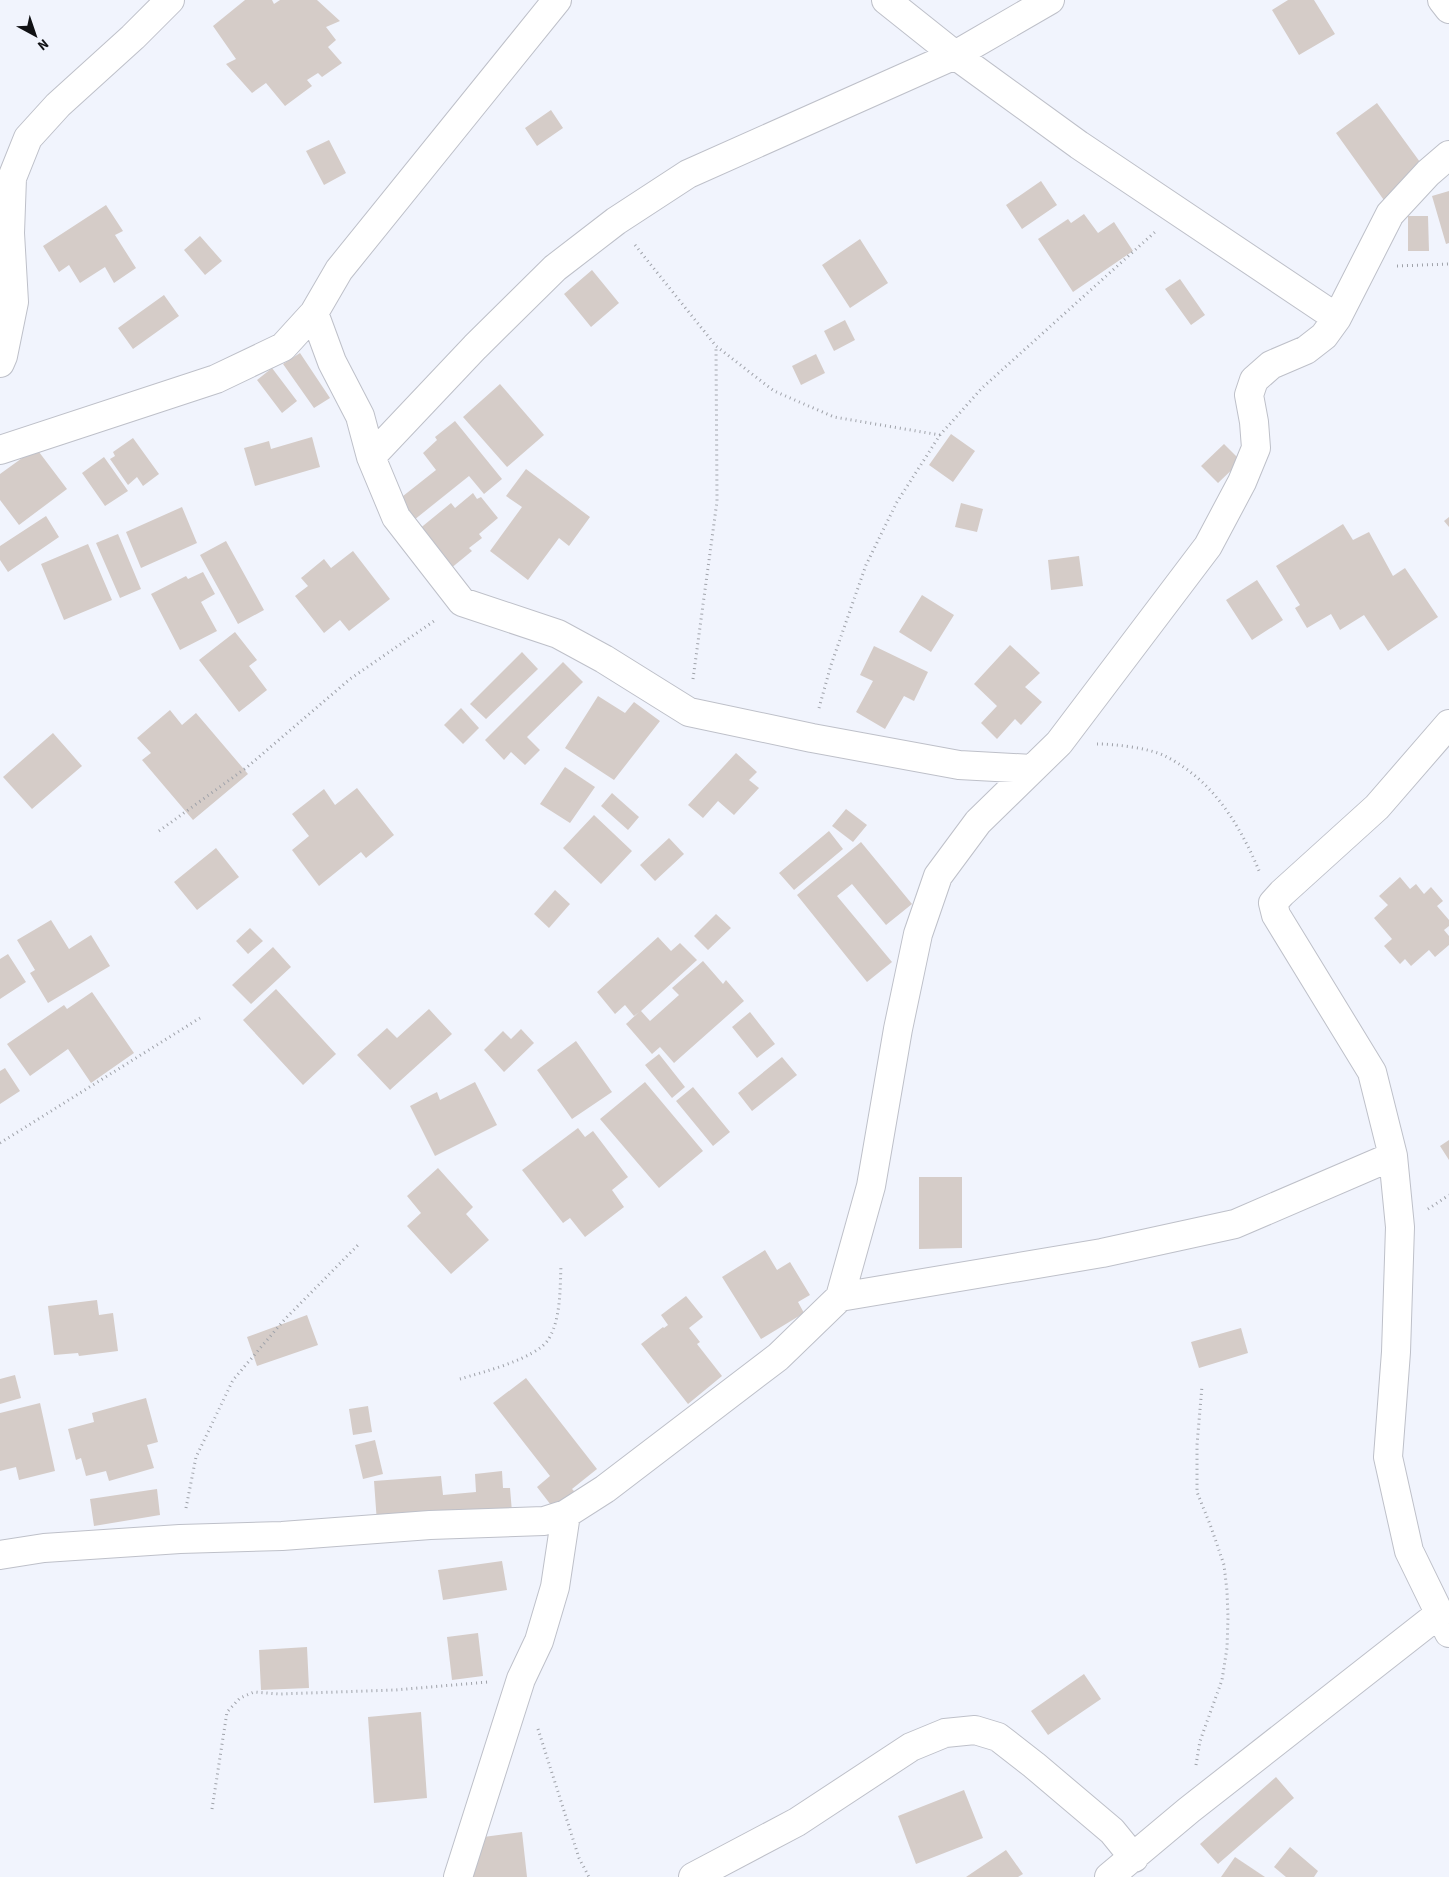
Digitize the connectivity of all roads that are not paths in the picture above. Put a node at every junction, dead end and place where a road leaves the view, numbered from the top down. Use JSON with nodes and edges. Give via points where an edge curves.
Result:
{"nodes":[{"id":1,"x":170,"y":0,"type":"edge"},
{"id":2,"x":557,"y":0,"type":"edge"},
{"id":3,"x":886,"y":0,"type":"edge"},
{"id":4,"x":1050,"y":0,"type":"edge"},
{"id":5,"x":1442,"y":0,"type":"edge"},
{"id":6,"x":1449,"y":9,"type":"edge"},
{"id":7,"x":955,"y":55,"type":"junction"},
{"id":8,"x":1449,"y":155,"type":"edge"},
{"id":9,"x":314,"y":313,"type":"junction"},
{"id":10,"x":1337,"y":318,"type":"junction"},
{"id":11,"x":0,"y":363,"type":"edge"},
{"id":12,"x":0,"y":450,"type":"edge"},
{"id":13,"x":371,"y":457,"type":"junction"},
{"id":14,"x":1449,"y":724,"type":"edge"},
{"id":15,"x":1032,"y":769,"type":"junction"},
{"id":16,"x":1393,"y":1156,"type":"junction"},
{"id":17,"x":840,"y":1297,"type":"junction"},
{"id":18,"x":566,"y":1514,"type":"junction"},
{"id":19,"x":0,"y":1555,"type":"edge"},
{"id":20,"x":1444,"y":1624,"type":"edge"},
{"id":21,"x":1134,"y":1858,"type":"junction"},
{"id":22,"x":458,"y":1877,"type":"edge"},
{"id":23,"x":693,"y":1877,"type":"edge"},
{"id":24,"x":1109,"y":1877,"type":"edge"}],
"edges":[{"from":1,"to":11,"type":"street","via":[[58,105],[28,138],[12,178],[10,232],[14,302]]},
{"from":2,"to":9,"type":"street","via":[[339,270]]},
{"from":3,"to":7,"type":"street"},
{"from":4,"to":7,"type":"street"},
{"from":5,"to":6,"type":"street"},
{"from":7,"to":10,"type":"street","via":[[1079,145]]},
{"from":7,"to":13,"type":"street","via":[[688,174],[616,221],[555,268]]},
{"from":8,"to":10,"type":"street","via":[[1390,214]]},
{"from":9,"to":12,"type":"street","via":[[282,347],[216,379]]},
{"from":9,"to":13,"type":"street","via":[[332,362],[360,416]]},
{"from":10,"to":15,"type":"street","via":[[1324,336],[1306,350],[1271,365],[1254,380],[1249,395],[1256,448],[1208,546],[1059,743]]},
{"from":13,"to":15,"type":"street","via":[[396,517],[462,602],[558,634],[689,712],[959,765]]},
{"from":14,"to":16,"type":"street","via":[[1377,807],[1273,904],[1276,915],[1372,1072]]},
{"from":15,"to":17,"type":"street","via":[[978,822],[938,876],[918,934],[871,1186]]},
{"from":16,"to":17,"type":"street","via":[[1234,1224],[1102,1254]]},
{"from":16,"to":20,"type":"street","via":[[1400,1227],[1396,1352],[1388,1457],[1409,1551]]},
{"from":17,"to":18,"type":"street","via":[[778,1357],[605,1489]]},
{"from":18,"to":19,"type":"street","via":[[544,1521],[180,1539],[44,1548]]},
{"from":18,"to":22,"type":"street","via":[[555,1587],[539,1641],[520,1679]]},
{"from":20,"to":21,"type":"street","via":[[1189,1810]]},
{"from":21,"to":23,"type":"street","via":[[1112,1831],[1034,1765],[998,1737],[975,1730],[945,1733],[911,1747],[798,1822]]},
{"from":21,"to":24,"type":"street"}]}
